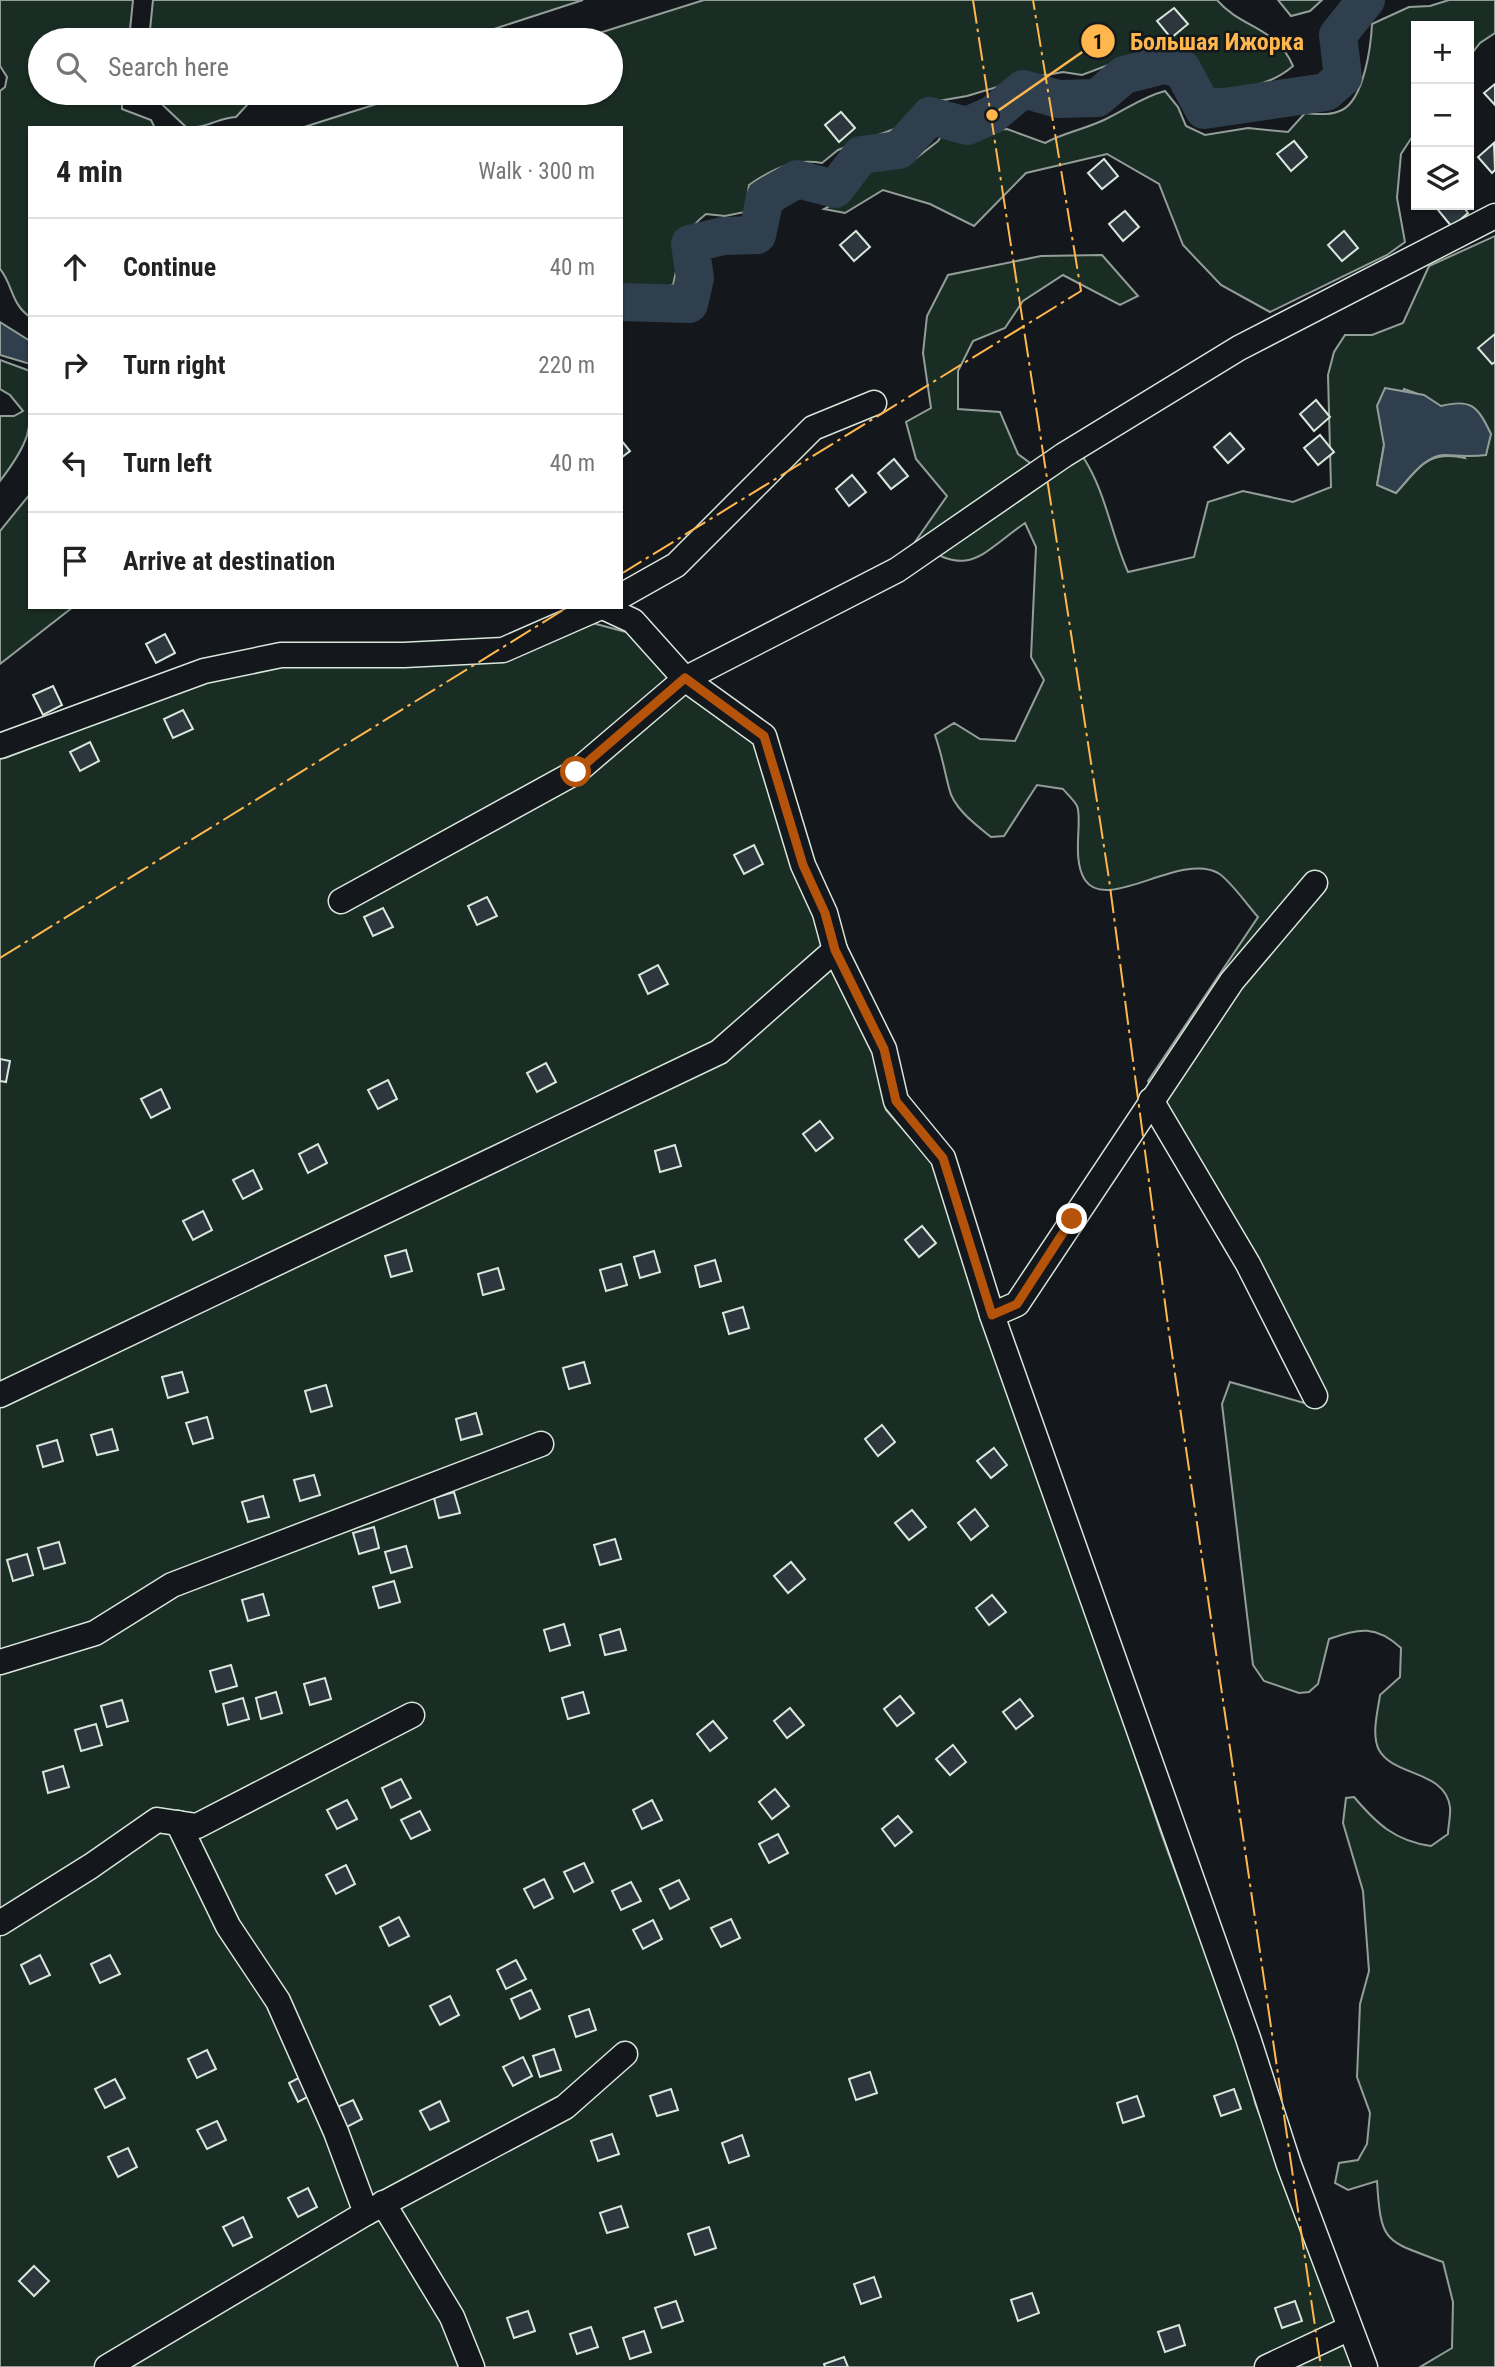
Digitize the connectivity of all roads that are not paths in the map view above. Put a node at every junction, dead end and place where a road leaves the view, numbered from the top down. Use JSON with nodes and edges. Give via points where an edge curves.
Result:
{"nodes":[{"id":1,"x":1495,"y":216,"type":"edge"},
{"id":2,"x":874,"y":403,"type":"dead end"},
{"id":3,"x":623,"y":595,"type":"edge"},
{"id":4,"x":597,"y":609,"type":"edge"},
{"id":5,"x":607,"y":609,"type":"edge"},
{"id":6,"x":685,"y":678,"type":"junction"},
{"id":7,"x":0,"y":746,"type":"edge"},
{"id":8,"x":1315,"y":883,"type":"dead end"},
{"id":9,"x":341,"y":901,"type":"dead end"},
{"id":10,"x":835,"y":950,"type":"junction"},
{"id":11,"x":1151,"y":1100,"type":"junction"},
{"id":12,"x":992,"y":1315,"type":"junction"},
{"id":13,"x":0,"y":1395,"type":"edge"},
{"id":14,"x":1315,"y":1396,"type":"dead end"},
{"id":15,"x":541,"y":1444,"type":"dead end"},
{"id":16,"x":0,"y":1662,"type":"edge"},
{"id":17,"x":412,"y":1715,"type":"dead end"},
{"id":18,"x":178,"y":1823,"type":"junction"},
{"id":19,"x":0,"y":1923,"type":"edge"},
{"id":20,"x":625,"y":2054,"type":"dead end"},
{"id":21,"x":374,"y":2208,"type":"junction"},
{"id":22,"x":1350,"y":2328,"type":"junction"},
{"id":23,"x":107,"y":2367,"type":"edge"},
{"id":24,"x":472,"y":2367,"type":"edge"},
{"id":25,"x":1267,"y":2367,"type":"edge"},
{"id":26,"x":1365,"y":2367,"type":"edge"}],
"edges":[{"from":1,"to":6,"type":"lane","via":[[1239,348],[1064,455],[897,570]]},
{"from":2,"to":3,"type":"lane","via":[[813,428],[676,565]]},
{"from":4,"to":7,"type":"lane","via":[[503,650],[281,655],[204,671]]},
{"from":5,"to":6,"type":"lane","via":[[634,621]]},
{"from":6,"to":9,"type":"lane","via":[[576,772]]},
{"from":6,"to":10,"type":"lane","via":[[764,736],[803,865],[825,913]]},
{"from":8,"to":11,"type":"lane","via":[[1232,981]]},
{"from":10,"to":12,"type":"lane","via":[[884,1049],[896,1101],[943,1158]]},
{"from":10,"to":13,"type":"lane","via":[[719,1052]]},
{"from":11,"to":12,"type":"lane","via":[[1017,1304]]},
{"from":11,"to":14,"type":"lane","via":[[1248,1264]]},
{"from":12,"to":22,"type":"lane"},
{"from":15,"to":16,"type":"lane","via":[[172,1585],[95,1633]]},
{"from":17,"to":18,"type":"lane","via":[[197,1826]]},
{"from":18,"to":19,"type":"lane","via":[[157,1820]]},
{"from":18,"to":21,"type":"lane","via":[[228,1926],[278,2001]]},
{"from":20,"to":21,"type":"lane","via":[[565,2107]]},
{"from":21,"to":23,"type":"lane"},
{"from":21,"to":24,"type":"lane","via":[[452,2317]]},
{"from":22,"to":25,"type":"lane"},
{"from":22,"to":26,"type":"lane"}]}
